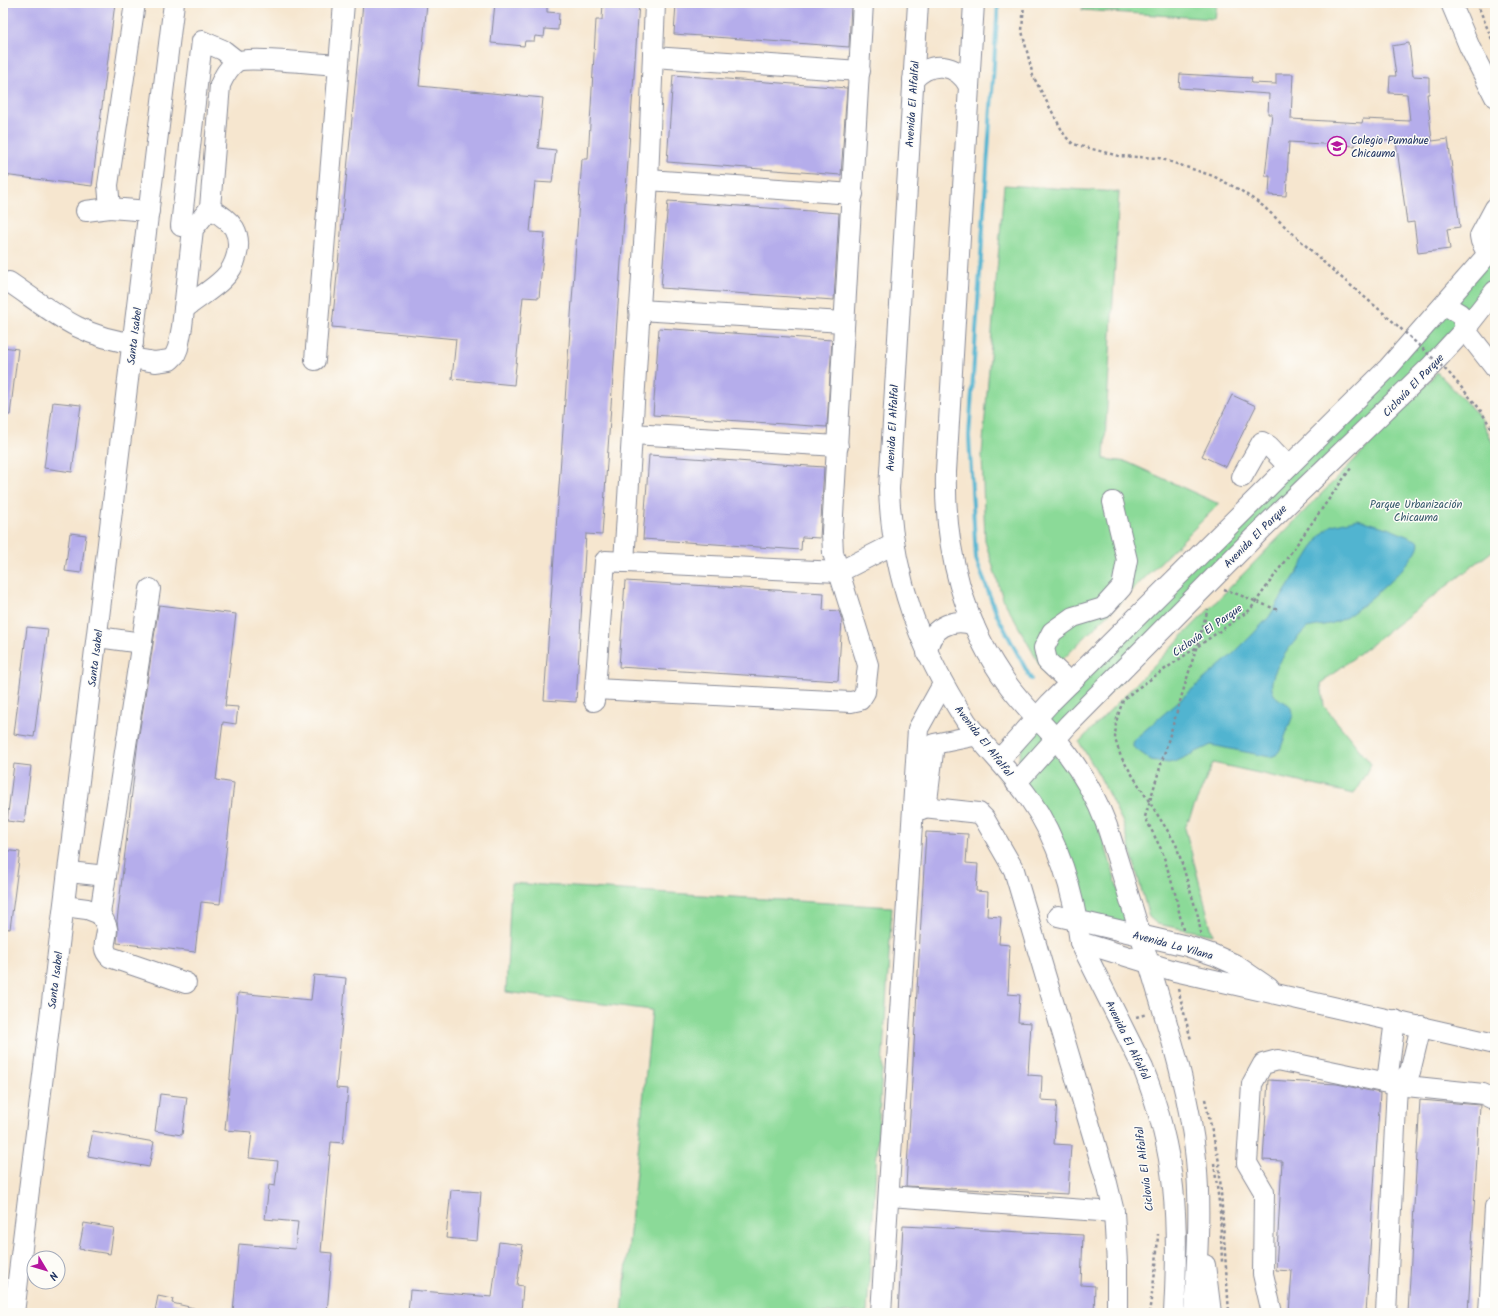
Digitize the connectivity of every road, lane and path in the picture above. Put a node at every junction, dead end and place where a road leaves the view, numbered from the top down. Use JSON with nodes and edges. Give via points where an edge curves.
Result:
{"nodes":[{"id":1,"x":135,"y":3,"type":"edge"},
{"id":2,"x":174,"y":3,"type":"edge"},
{"id":3,"x":344,"y":3,"type":"edge"},
{"id":4,"x":655,"y":3,"type":"edge"},
{"id":5,"x":863,"y":3,"type":"edge"},
{"id":6,"x":918,"y":3,"type":"edge"},
{"id":7,"x":974,"y":3,"type":"edge"},
{"id":8,"x":1024,"y":3,"type":"edge"},
{"id":9,"x":1451,"y":3,"type":"edge"},
{"id":10,"x":1477,"y":3,"type":"edge"},
{"id":11,"x":1495,"y":47,"type":"edge"},
{"id":12,"x":653,"y":57,"type":"junction"},
{"id":13,"x":237,"y":61,"type":"junction"},
{"id":14,"x":338,"y":65,"type":"junction"},
{"id":15,"x":860,"y":71,"type":"junction"},
{"id":16,"x":914,"y":80,"type":"junction"},
{"id":17,"x":969,"y":86,"type":"junction"},
{"id":18,"x":1495,"y":97,"type":"edge"},
{"id":19,"x":648,"y":180,"type":"junction"},
{"id":20,"x":853,"y":194,"type":"junction"},
{"id":21,"x":110,"y":208,"type":"junction"},
{"id":22,"x":1495,"y":208,"type":"edge"},
{"id":23,"x":224,"y":210,"type":"junction"},
{"id":24,"x":86,"y":211,"type":"dead end"},
{"id":25,"x":148,"y":217,"type":"junction"},
{"id":26,"x":187,"y":228,"type":"junction"},
{"id":27,"x":1492,"y":251,"type":"edge"},
{"id":28,"x":9,"y":282,"type":"dead end"},
{"id":29,"x":1495,"y":291,"type":"edge"},
{"id":30,"x":1444,"y":305,"type":"junction"},
{"id":31,"x":184,"y":309,"type":"junction"},
{"id":32,"x":640,"y":310,"type":"junction"},
{"id":33,"x":844,"y":322,"type":"junction"},
{"id":34,"x":1466,"y":328,"type":"junction"},
{"id":35,"x":132,"y":350,"type":"junction"},
{"id":36,"x":315,"y":360,"type":"dead end"},
{"id":37,"x":1446,"y":363,"type":"dead end"},
{"id":38,"x":1388,"y":368,"type":"junction"},
{"id":39,"x":1495,"y":368,"type":"edge"},
{"id":40,"x":1438,"y":373,"type":"dead end"},
{"id":41,"x":1406,"y":391,"type":"junction"},
{"id":42,"x":632,"y":434,"type":"junction"},
{"id":43,"x":1495,"y":434,"type":"edge"},
{"id":44,"x":838,"y":446,"type":"junction"},
{"id":45,"x":1288,"y":466,"type":"junction"},
{"id":46,"x":1352,"y":466,"type":"dead end"},
{"id":47,"x":1242,"y":476,"type":"dead end"},
{"id":48,"x":1113,"y":502,"type":"dead end"},
{"id":49,"x":1223,"y":530,"type":"junction"},
{"id":50,"x":894,"y":544,"type":"junction"},
{"id":51,"x":1242,"y":549,"type":"junction"},
{"id":52,"x":624,"y":562,"type":"junction"},
{"id":53,"x":839,"y":572,"type":"junction"},
{"id":54,"x":1218,"y":586,"type":"dead end"},
{"id":55,"x":150,"y":589,"type":"dead end"},
{"id":56,"x":1256,"y":602,"type":"junction"},
{"id":57,"x":1208,"y":606,"type":"dead end"},
{"id":58,"x":1278,"y":610,"type":"dead end"},
{"id":59,"x":974,"y":625,"type":"junction"},
{"id":60,"x":98,"y":637,"type":"junction"},
{"id":61,"x":142,"y":643,"type":"junction"},
{"id":62,"x":1197,"y":647,"type":"junction"},
{"id":63,"x":927,"y":653,"type":"junction"},
{"id":64,"x":1070,"y":683,"type":"junction"},
{"id":65,"x":943,"y":684,"type":"junction"},
{"id":66,"x":1036,"y":718,"type":"junction"},
{"id":67,"x":978,"y":735,"type":"junction"},
{"id":68,"x":1055,"y":738,"type":"junction"},
{"id":69,"x":999,"y":760,"type":"junction"},
{"id":70,"x":1016,"y":783,"type":"junction"},
{"id":71,"x":1151,"y":803,"type":"junction"},
{"id":72,"x":916,"y":812,"type":"junction"},
{"id":73,"x":69,"y":872,"type":"junction"},
{"id":74,"x":106,"y":876,"type":"junction"},
{"id":75,"x":64,"y":906,"type":"junction"},
{"id":76,"x":100,"y":914,"type":"junction"},
{"id":77,"x":1058,"y":916,"type":"dead end"},
{"id":78,"x":1078,"y":921,"type":"junction"},
{"id":79,"x":1141,"y":935,"type":"junction"},
{"id":80,"x":1080,"y":942,"type":"junction"},
{"id":81,"x":1195,"y":949,"type":"junction"},
{"id":82,"x":1149,"y":963,"type":"junction"},
{"id":83,"x":186,"y":982,"type":"dead end"},
{"id":84,"x":1279,"y":994,"type":"junction"},
{"id":85,"x":1182,"y":1003,"type":"dead end"},
{"id":86,"x":1163,"y":1009,"type":"junction"},
{"id":87,"x":1395,"y":1020,"type":"junction"},
{"id":88,"x":1119,"y":1023,"type":"junction"},
{"id":89,"x":1421,"y":1026,"type":"junction"},
{"id":90,"x":1495,"y":1044,"type":"edge"},
{"id":91,"x":1397,"y":1085,"type":"junction"},
{"id":92,"x":1495,"y":1100,"type":"edge"},
{"id":93,"x":889,"y":1196,"type":"junction"},
{"id":94,"x":1495,"y":1207,"type":"edge"},
{"id":95,"x":1114,"y":1212,"type":"junction"},
{"id":96,"x":1199,"y":1216,"type":"junction"},
{"id":97,"x":1167,"y":1225,"type":"junction"},
{"id":98,"x":14,"y":1313,"type":"edge"},
{"id":99,"x":881,"y":1313,"type":"edge"},
{"id":100,"x":1117,"y":1313,"type":"edge"},
{"id":101,"x":1149,"y":1313,"type":"edge"},
{"id":102,"x":1160,"y":1313,"type":"edge"},
{"id":103,"x":1174,"y":1313,"type":"edge"},
{"id":104,"x":1194,"y":1313,"type":"edge"},
{"id":105,"x":1211,"y":1313,"type":"edge"},
{"id":106,"x":1272,"y":1313,"type":"edge"},
{"id":107,"x":1386,"y":1313,"type":"edge"},
{"id":108,"x":1489,"y":1313,"type":"edge"}],
"edges":[{"from":1,"to":21,"type":"street","via":[[108,185]]},
{"from":2,"to":25,"type":"street","name":"Santa Isabel"},
{"from":3,"to":14,"type":"street"},
{"from":4,"to":12,"type":"street"},
{"from":5,"to":15,"type":"street"},
{"from":6,"to":16,"type":"street","name":"Avenida El Alfalfal"},
{"from":7,"to":17,"type":"street"},
{"from":8,"to":43,"type":"path","bridge":true,"via":[[1022,31],[1033,76],[1059,125],[1073,144],[1119,156],[1159,158],[1213,176],[1240,190],[1262,206],[1449,373],[1479,408]]},
{"from":9,"to":18,"type":"street"},
{"from":10,"to":11,"type":"path"},
{"from":12,"to":15,"type":"street"},
{"from":12,"to":19,"type":"street"},
{"from":13,"to":14,"type":"street"},
{"from":13,"to":23,"type":"street","via":[[226,72],[220,85]]},
{"from":13,"to":26,"type":"street","via":[[223,50],[202,41]]},
{"from":14,"to":36,"type":"street"},
{"from":15,"to":20,"type":"street"},
{"from":16,"to":17,"type":"street","via":[[926,70],[941,66],[961,74]]},
{"from":16,"to":50,"type":"street","name":"Avenida El Alfalfal","via":[[889,489]]},
{"from":17,"to":59,"type":"street","via":[[946,486],[952,551],[962,592]]},
{"from":19,"to":20,"type":"street"},
{"from":19,"to":32,"type":"street"},
{"from":20,"to":33,"type":"street"},
{"from":21,"to":24,"type":"street"},
{"from":21,"to":25,"type":"street"},
{"from":22,"to":27,"type":"street","via":[[1480,236],[1481,241]]},
{"from":23,"to":26,"type":"street"},
{"from":23,"to":31,"type":"street","via":[[238,240],[237,259],[224,279]]},
{"from":25,"to":26,"type":"street"},
{"from":25,"to":35,"type":"street","name":"Santa Isabel"},
{"from":26,"to":31,"type":"street"},
{"from":27,"to":30,"type":"street"},
{"from":28,"to":35,"type":"street","via":[[76,328],[113,340]]},
{"from":29,"to":34,"type":"street","name":"Avenida El Parque"},
{"from":30,"to":34,"type":"street","via":[[1460,314]]},
{"from":30,"to":38,"type":"street"},
{"from":31,"to":35,"type":"street","via":[[175,355],[170,360],[156,362]]},
{"from":32,"to":33,"type":"street"},
{"from":32,"to":42,"type":"street"},
{"from":33,"to":44,"type":"street"},
{"from":34,"to":39,"type":"street"},
{"from":34,"to":41,"type":"street","name":"Avenida El Parque"},
{"from":35,"to":60,"type":"street","name":"Santa Isabel"},
{"from":37,"to":40,"type":"path","name":"Ciclovía El Parque"},
{"from":38,"to":41,"type":"street","via":[[1397,368],[1405,374],[1408,383]]},
{"from":38,"to":45,"type":"street"},
{"from":41,"to":51,"type":"street","name":"Avenida El Parque"},
{"from":42,"to":44,"type":"street"},
{"from":42,"to":52,"type":"street"},
{"from":44,"to":53,"type":"street","via":[[832,537],[833,553]]},
{"from":45,"to":47,"type":"street","via":[[1262,442]]},
{"from":45,"to":49,"type":"street"},
{"from":46,"to":56,"type":"path","name":"Ciclovía El Parque"},
{"from":48,"to":64,"type":"street","via":[[1127,560],[1122,587],[1103,608],[1073,617],[1052,632],[1044,648],[1047,661]]},
{"from":49,"to":51,"type":"street","via":[[1228,545]]},
{"from":49,"to":64,"type":"street"},
{"from":50,"to":53,"type":"street"},
{"from":50,"to":63,"type":"street","name":"Avenida El Alfalfal","via":[[908,602]]},
{"from":51,"to":68,"type":"street","name":"Avenida El Parque"},
{"from":52,"to":53,"type":"street"},
{"from":52,"to":53,"type":"street","via":[[605,561],[595,695],[851,702],[860,700],[865,692],[868,664]]},
{"from":54,"to":56,"type":"path"},
{"from":55,"to":61,"type":"street"},
{"from":56,"to":58,"type":"path"},
{"from":56,"to":62,"type":"path","name":"Ciclovía El Parque","via":[[1250,610]]},
{"from":57,"to":62,"type":"path"},
{"from":59,"to":63,"type":"street","via":[[954,622],[942,627],[932,636]]},
{"from":59,"to":66,"type":"street","via":[[1008,685]]},
{"from":60,"to":61,"type":"street"},
{"from":60,"to":73,"type":"street","name":"Santa Isabel"},
{"from":61,"to":74,"type":"street"},
{"from":62,"to":71,"type":"path"},
{"from":62,"to":71,"type":"path","name":"Ciclovía El Parque","via":[[1123,700],[1116,722],[1115,740],[1121,757]]},
{"from":63,"to":65,"type":"street","name":"Avenida El Alfalfal"},
{"from":64,"to":66,"type":"street"},
{"from":65,"to":67,"type":"street","name":"Avenida El Alfalfal"},
{"from":65,"to":72,"type":"street","via":[[918,729]]},
{"from":66,"to":68,"type":"street"},
{"from":66,"to":69,"type":"street"},
{"from":67,"to":69,"type":"street","name":"Avenida El Alfalfal"},
{"from":67,"to":72,"type":"street","via":[[934,744],[927,801]]},
{"from":68,"to":70,"type":"street","name":"Avenida El Parque"},
{"from":68,"to":79,"type":"street","via":[[1082,775],[1099,805]]},
{"from":69,"to":70,"type":"street","name":"Avenida El Alfalfal"},
{"from":70,"to":78,"type":"street","name":"Avenida El Alfalfal","via":[[1028,797],[1046,828],[1064,872]]},
{"from":71,"to":81,"type":"path","name":"Ciclovía El Parque","via":[[1176,844],[1198,916]]},
{"from":71,"to":81,"type":"path","via":[[1145,817],[1162,851]]},
{"from":72,"to":93,"type":"street"},
{"from":72,"to":95,"type":"street","via":[[979,813],[1014,870]]},
{"from":73,"to":74,"type":"street"},
{"from":73,"to":75,"type":"street","name":"Santa Isabel"},
{"from":74,"to":76,"type":"street"},
{"from":75,"to":76,"type":"street","via":[[87,909]]},
{"from":75,"to":98,"type":"street","name":"Santa Isabel"},
{"from":76,"to":83,"type":"street","via":[[107,929],[104,948],[110,957]]},
{"from":77,"to":78,"type":"street","name":"Avenida La Vilana"},
{"from":78,"to":79,"type":"street","name":"Avenida La Vilana"},
{"from":78,"to":80,"type":"street","name":"Avenida El Alfalfal"},
{"from":79,"to":81,"type":"street","name":"Avenida La Vilana"},
{"from":79,"to":82,"type":"street"},
{"from":80,"to":82,"type":"street","name":"Avenida La Vilana"},
{"from":80,"to":88,"type":"street","name":"Avenida El Alfalfal"},
{"from":81,"to":84,"type":"street","name":"Avenida La Vilana","via":[[1234,964]]},
{"from":82,"to":84,"type":"street","name":"Avenida La Vilana"},
{"from":82,"to":86,"type":"street"},
{"from":84,"to":87,"type":"street","name":"Avenida La Vilana"},
{"from":85,"to":86,"type":"path"},
{"from":86,"to":88,"type":"path"},
{"from":86,"to":96,"type":"street","via":[[1190,1120],[1196,1158]]},
{"from":87,"to":89,"type":"street","name":"Avenida La Vilana"},
{"from":87,"to":91,"type":"street","via":[[1388,1074]]},
{"from":88,"to":97,"type":"street","name":"Avenida El Alfalfal","via":[[1143,1068],[1162,1123],[1172,1172]]},
{"from":89,"to":90,"type":"street","name":"Avenida La Vilana"},
{"from":89,"to":91,"type":"street","via":[[1410,1072]]},
{"from":91,"to":92,"type":"street","via":[[1484,1094]]},
{"from":91,"to":106,"type":"street","via":[[1278,1060],[1263,1064],[1252,1084],[1247,1163],[1264,1192],[1264,1274]]},
{"from":91,"to":107,"type":"street"},
{"from":93,"to":95,"type":"street"},
{"from":93,"to":99,"type":"street"},
{"from":94,"to":108,"type":"street"},
{"from":95,"to":100,"type":"street"},
{"from":96,"to":104,"type":"street"},
{"from":96,"to":105,"type":"street"},
{"from":97,"to":101,"type":"path","via":[[1156,1266]]},
{"from":97,"to":102,"type":"street"},
{"from":97,"to":103,"type":"street","name":"Avenida El Alfalfal"}]}
